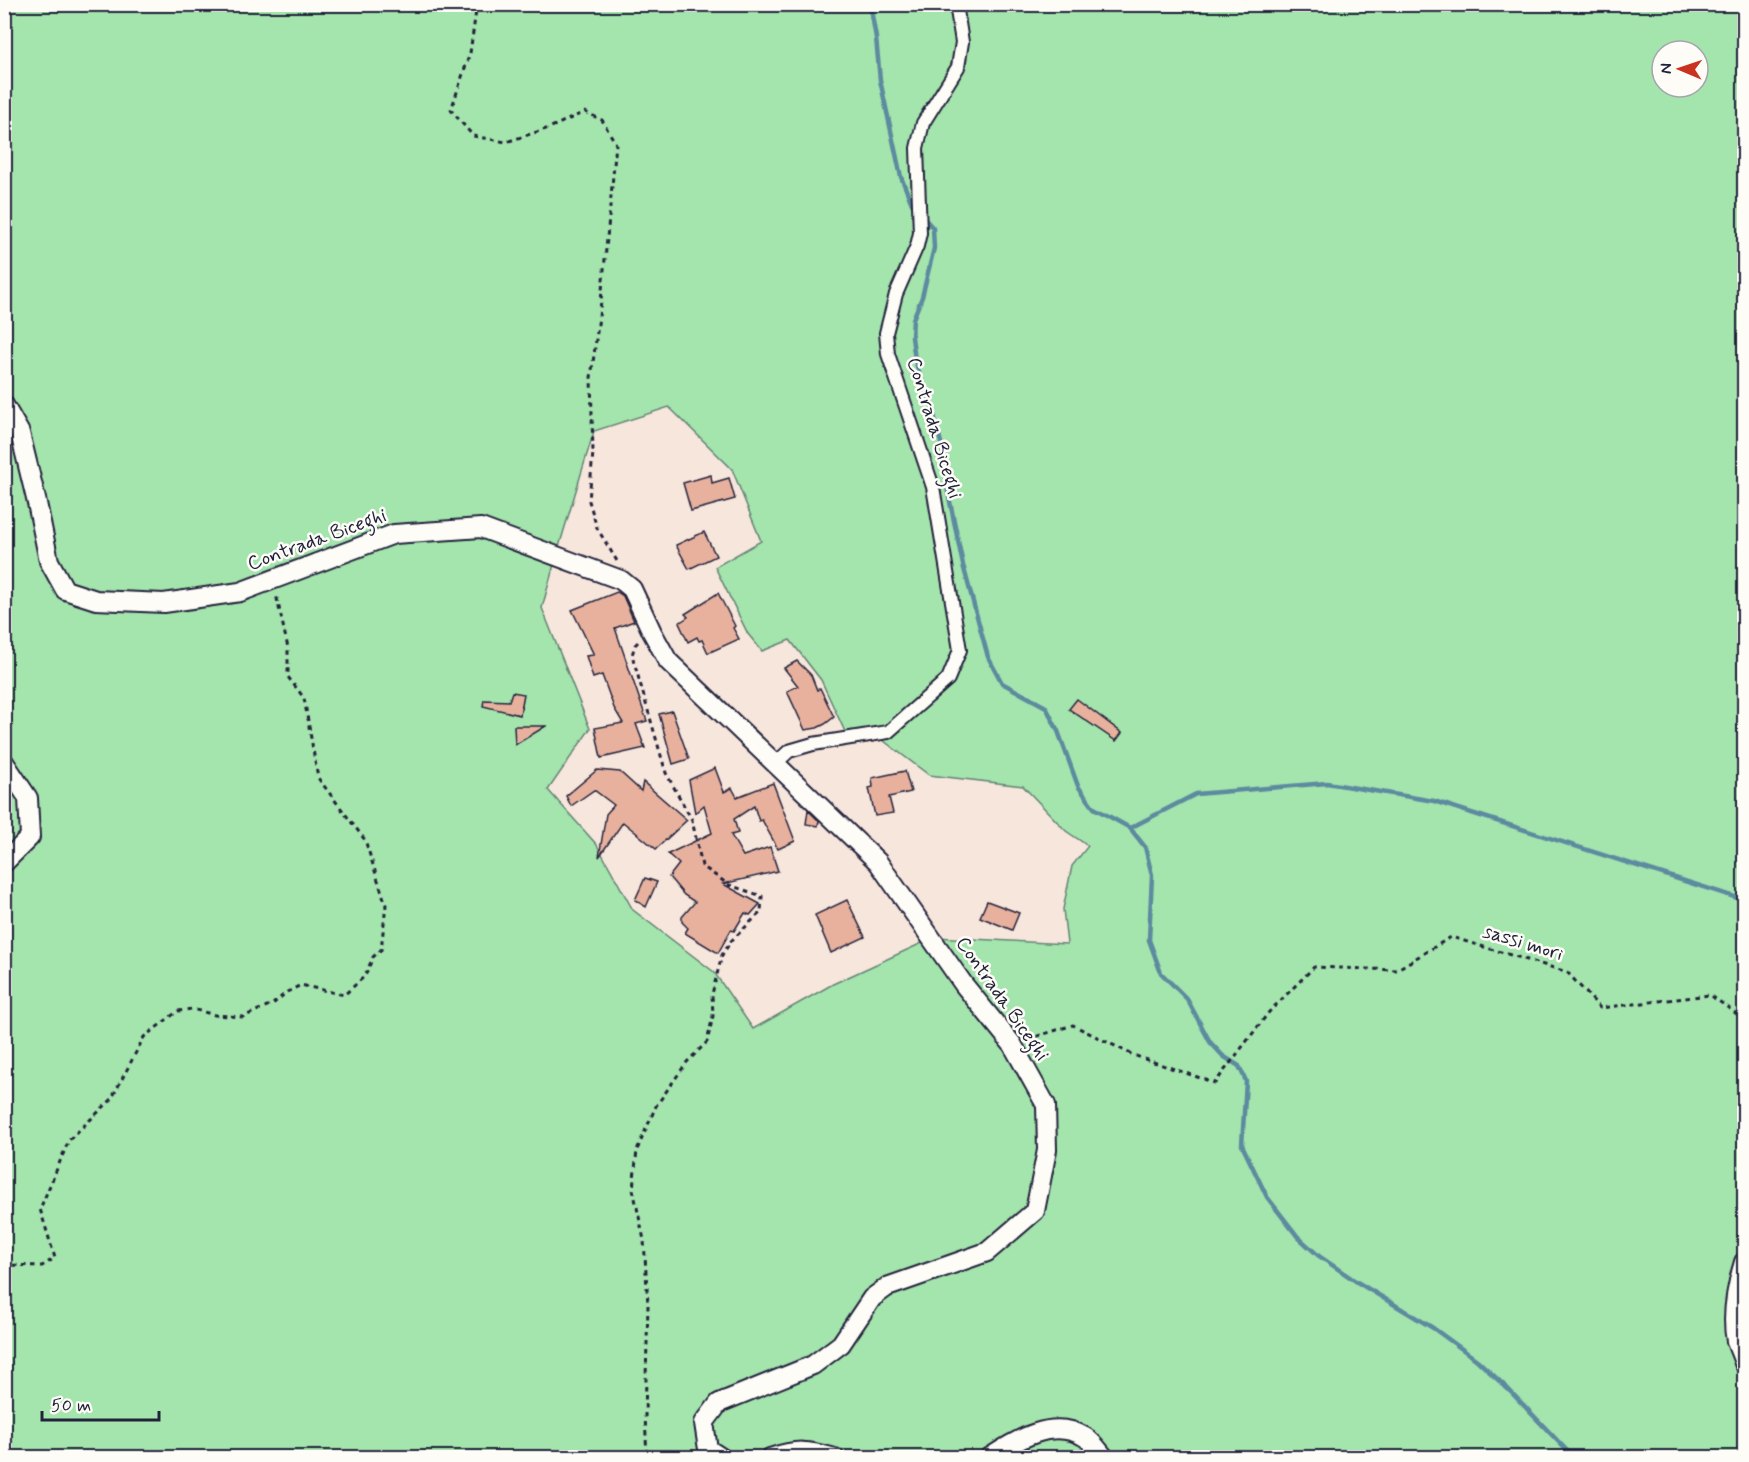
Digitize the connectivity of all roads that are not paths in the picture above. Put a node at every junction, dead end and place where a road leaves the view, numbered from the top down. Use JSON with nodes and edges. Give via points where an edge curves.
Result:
{"nodes":[{"id":1,"x":956,"y":4,"type":"edge"},
{"id":2,"x":4,"y":405,"type":"edge"},
{"id":3,"x":4,"y":762,"type":"edge"},
{"id":4,"x":775,"y":764,"type":"junction"},
{"id":5,"x":4,"y":863,"type":"edge"},
{"id":6,"x":1744,"y":1262,"type":"edge"},
{"id":7,"x":1744,"y":1363,"type":"edge"},
{"id":8,"x":715,"y":1453,"type":"edge"},
{"id":9,"x":770,"y":1458,"type":"edge"},
{"id":10,"x":835,"y":1458,"type":"edge"},
{"id":11,"x":989,"y":1458,"type":"edge"},
{"id":12,"x":1105,"y":1458,"type":"edge"}],
"edges":[{"from":1,"to":4,"type":"street","name":"Contrada Biceghi","via":[[962,42],[958,67],[923,123],[917,148],[920,233],[896,294],[886,333],[888,354],[933,487],[960,650],[948,679],[888,732],[813,744],[789,751]]},
{"from":2,"to":4,"type":"street","name":"Contrada Biceghi","via":[[20,433],[49,561],[65,590],[96,600],[164,603],[240,592],[394,534],[482,528],[621,580],[632,589],[668,660]]},
{"from":3,"to":5,"type":"street","via":[[28,798],[30,837]]},
{"from":4,"to":8,"type":"street","name":"Contrada Biceghi","via":[[878,862],[964,985],[1012,1044],[1046,1105],[1047,1150],[1035,1211],[987,1252],[887,1287],[872,1298],[841,1344],[813,1365],[719,1403],[704,1423]]},
{"from":6,"to":7,"type":"street","via":[[1734,1307],[1736,1340]]},
{"from":9,"to":10,"type":"street","via":[[791,1451]]},
{"from":11,"to":12,"type":"street","via":[[1015,1441],[1057,1429],[1087,1438]]}]}
